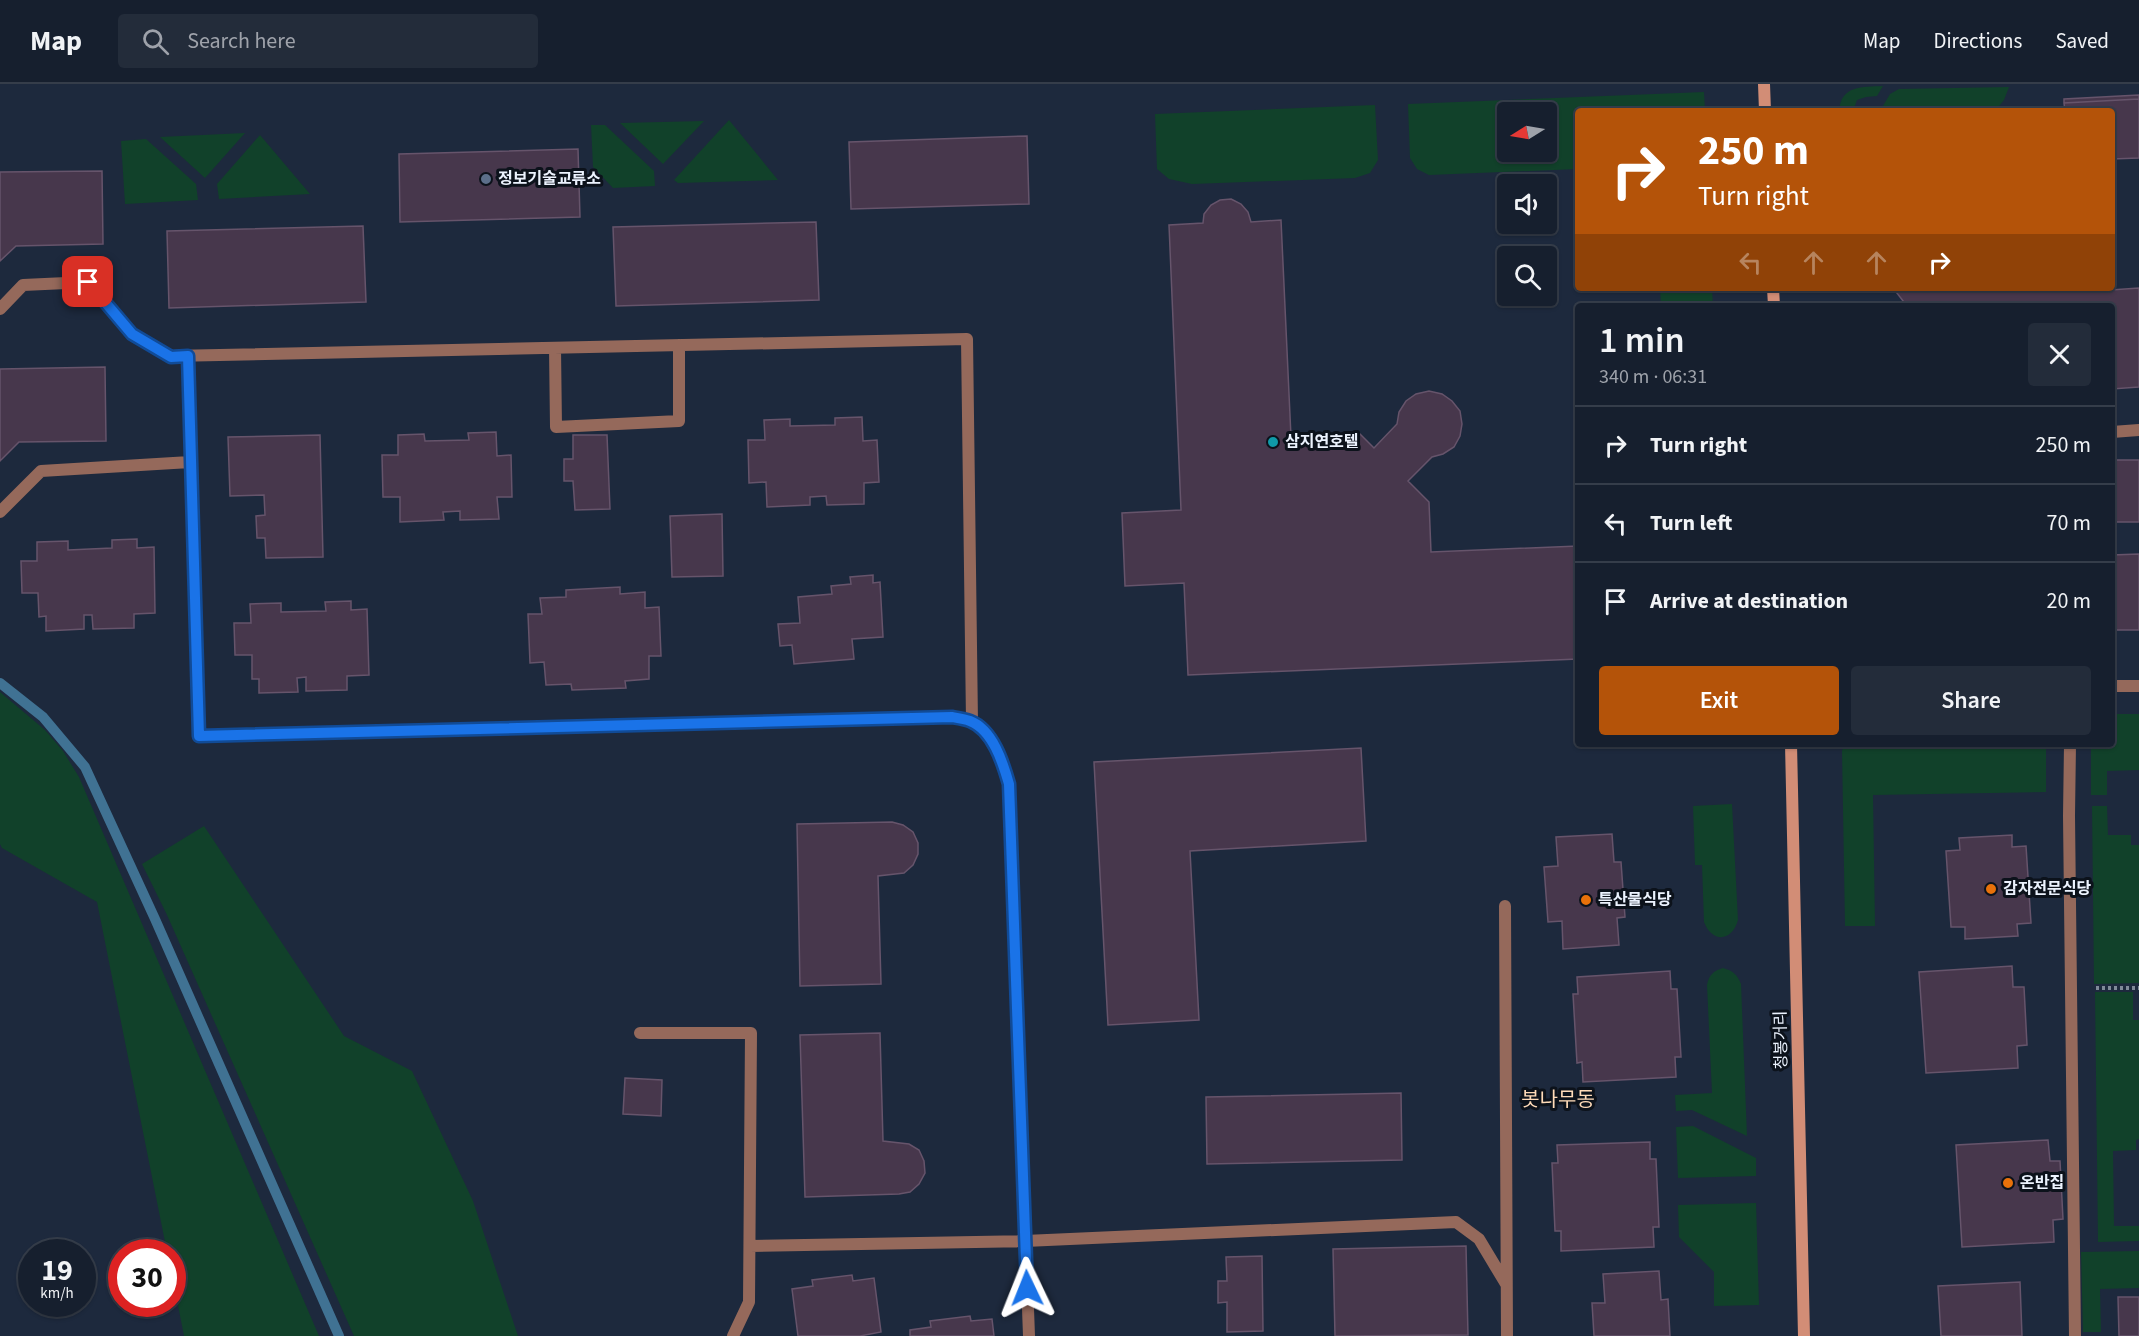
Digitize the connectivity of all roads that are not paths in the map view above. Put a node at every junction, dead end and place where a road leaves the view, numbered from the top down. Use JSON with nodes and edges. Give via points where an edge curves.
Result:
{"nodes":[{"id":1,"x":1764,"y":84,"type":"edge"},
{"id":2,"x":1765,"y":108,"type":"edge"},
{"id":3,"x":0,"y":309,"type":"edge"},
{"id":4,"x":679,"y":345,"type":"junction"},
{"id":5,"x":555,"y":348,"type":"junction"},
{"id":6,"x":188,"y":356,"type":"junction"},
{"id":7,"x":2139,"y":430,"type":"edge"},
{"id":8,"x":2115,"y":432,"type":"edge"},
{"id":9,"x":190,"y":462,"type":"junction"},
{"id":10,"x":0,"y":512,"type":"edge"},
{"id":11,"x":2115,"y":686,"type":"edge"},
{"id":12,"x":2139,"y":686,"type":"edge"},
{"id":13,"x":972,"y":722,"type":"junction"},
{"id":14,"x":1791,"y":747,"type":"edge"},
{"id":15,"x":2070,"y":747,"type":"edge"},
{"id":16,"x":1505,"y":906,"type":"dead end"},
{"id":17,"x":640,"y":1033,"type":"dead end"},
{"id":18,"x":1026,"y":1241,"type":"junction"},
{"id":19,"x":750,"y":1246,"type":"junction"},
{"id":20,"x":1506,"y":1284,"type":"junction"},
{"id":21,"x":733,"y":1336,"type":"edge"},
{"id":22,"x":1029,"y":1336,"type":"edge"},
{"id":23,"x":1507,"y":1336,"type":"edge"},
{"id":24,"x":1804,"y":1336,"type":"edge"},
{"id":25,"x":2075,"y":1336,"type":"edge"}],
"edges":[{"from":1,"to":2,"type":"street"},
{"from":3,"to":6,"type":"street","via":[[23,285],[88,282],[132,334],[171,357]]},
{"from":4,"to":5,"type":"street"},
{"from":4,"to":5,"type":"street","via":[[679,421],[556,427]]},
{"from":4,"to":13,"type":"street","via":[[967,339]]},
{"from":5,"to":6,"type":"street"},
{"from":6,"to":9,"type":"street"},
{"from":7,"to":8,"type":"street"},
{"from":9,"to":10,"type":"street","via":[[41,471]]},
{"from":9,"to":13,"type":"street","via":[[199,736],[952,717]]},
{"from":11,"to":12,"type":"street"},
{"from":13,"to":18,"type":"street","via":[[999,753],[1009,784]]},
{"from":14,"to":24,"type":"street","name":"청봉거리"},
{"from":15,"to":25,"type":"street"},
{"from":16,"to":20,"type":"street"},
{"from":17,"to":19,"type":"street","via":[[751,1033]]},
{"from":18,"to":19,"type":"street"},
{"from":18,"to":20,"type":"street","via":[[1456,1222],[1479,1239]]},
{"from":18,"to":22,"type":"street"},
{"from":19,"to":21,"type":"street","via":[[749,1302]]},
{"from":20,"to":23,"type":"street"}]}
